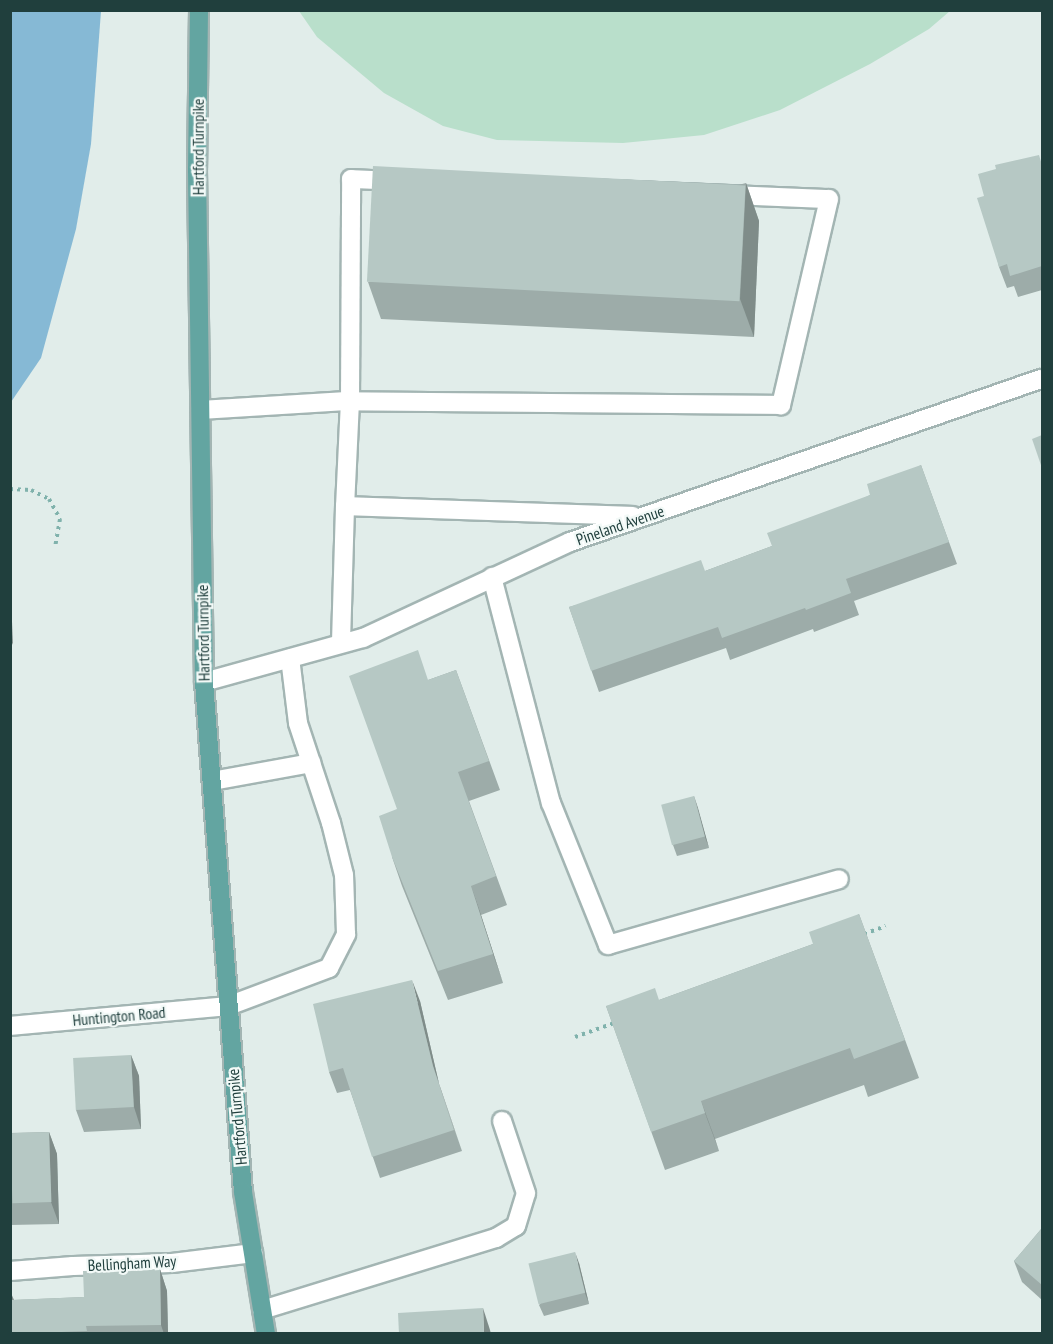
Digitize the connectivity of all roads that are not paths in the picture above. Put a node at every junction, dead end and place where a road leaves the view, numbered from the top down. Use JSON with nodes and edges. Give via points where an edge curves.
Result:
{"nodes":[{"id":1,"x":200,"y":10,"type":"edge"},
{"id":2,"x":1042,"y":379,"type":"edge"},
{"id":3,"x":350,"y":401,"type":"junction"},
{"id":4,"x":201,"y":410,"type":"junction"},
{"id":5,"x":345,"y":506,"type":"junction"},
{"id":6,"x":644,"y":516,"type":"junction"},
{"id":7,"x":492,"y":576,"type":"junction"},
{"id":8,"x":341,"y":642,"type":"junction"},
{"id":9,"x":290,"y":658,"type":"junction"},
{"id":10,"x":204,"y":682,"type":"junction"},
{"id":11,"x":311,"y":763,"type":"junction"},
{"id":12,"x":212,"y":781,"type":"junction"},
{"id":13,"x":839,"y":879,"type":"dead end"},
{"id":14,"x":228,"y":1006,"type":"junction"},
{"id":15,"x":10,"y":1026,"type":"edge"},
{"id":16,"x":502,"y":1121,"type":"dead end"},
{"id":17,"x":253,"y":1252,"type":"junction"},
{"id":18,"x":10,"y":1271,"type":"edge"},
{"id":19,"x":262,"y":1310,"type":"junction"},
{"id":20,"x":266,"y":1334,"type":"edge"}],
"edges":[{"from":1,"to":4,"type":"main road","name":"Hartford Turnpike","via":[[197,170]]},
{"from":2,"to":6,"type":"street","name":"Pineland Avenue"},
{"from":3,"to":3,"type":"street","via":[[781,405],[829,200],[351,179]]},
{"from":3,"to":4,"type":"street"},
{"from":3,"to":5,"type":"street"},
{"from":4,"to":10,"type":"main road","name":"Hartford Turnpike"},
{"from":5,"to":6,"type":"street"},
{"from":5,"to":8,"type":"street"},
{"from":6,"to":7,"type":"street","name":"Pineland Avenue"},
{"from":7,"to":8,"type":"street","name":"Pineland Avenue","via":[[363,638]]},
{"from":7,"to":13,"type":"street","via":[[551,803],[608,945]]},
{"from":8,"to":9,"type":"street","name":"Pineland Avenue"},
{"from":9,"to":10,"type":"street","name":"Pineland Avenue"},
{"from":9,"to":11,"type":"street","name":"Huntington Road","via":[[298,723]]},
{"from":10,"to":12,"type":"main road","name":"Hartford Turnpike"},
{"from":11,"to":12,"type":"street"},
{"from":11,"to":14,"type":"street","name":"Huntington Road","via":[[344,875],[346,934],[329,968]]},
{"from":12,"to":14,"type":"main road","name":"Hartford Turnpike"},
{"from":14,"to":15,"type":"street","name":"Huntington Road"},
{"from":14,"to":17,"type":"main road","name":"Hartford Turnpike","via":[[243,1192]]},
{"from":16,"to":19,"type":"street","via":[[526,1193],[516,1226],[496,1238]]},
{"from":17,"to":18,"type":"street","name":"Bellingham Way","via":[[172,1263]]},
{"from":17,"to":19,"type":"main road","name":"Hartford Turnpike"},
{"from":19,"to":20,"type":"main road","name":"Hartford Turnpike"}]}
